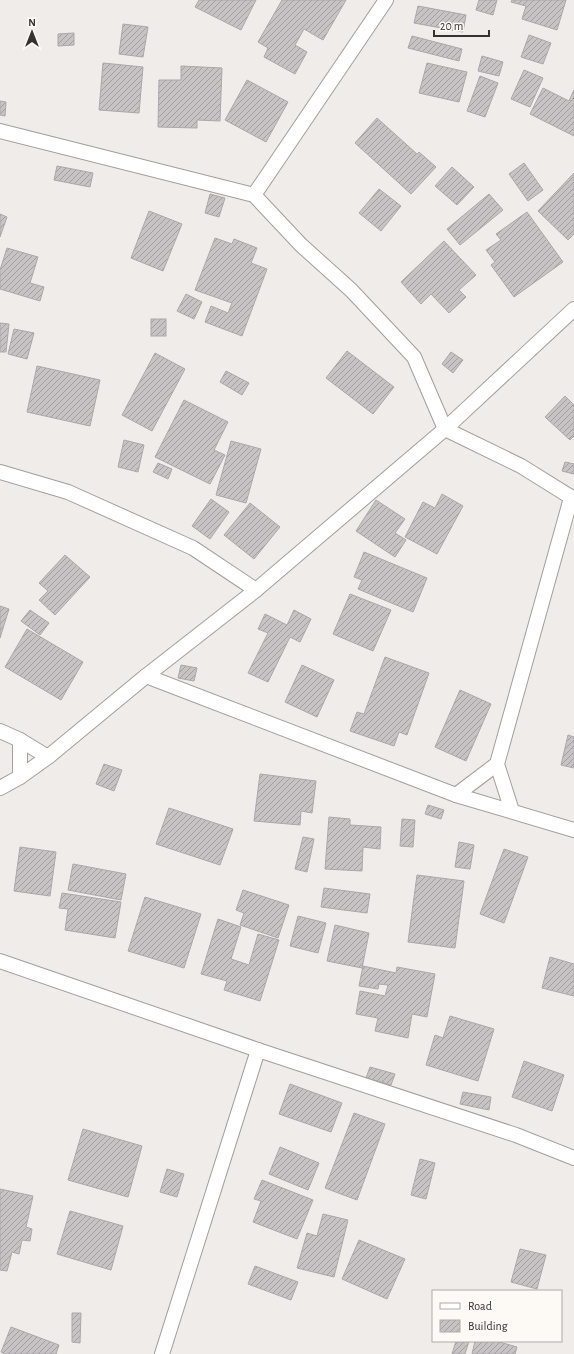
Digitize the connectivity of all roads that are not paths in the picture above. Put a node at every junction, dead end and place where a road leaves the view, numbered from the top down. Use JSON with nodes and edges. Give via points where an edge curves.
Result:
{"nodes":[{"id":1,"x":386,"y":0,"type":"edge"},
{"id":2,"x":0,"y":131,"type":"edge"},
{"id":3,"x":254,"y":195,"type":"junction"},
{"id":4,"x":574,"y":309,"type":"edge"},
{"id":5,"x":445,"y":430,"type":"junction"},
{"id":6,"x":0,"y":472,"type":"edge"},
{"id":7,"x":573,"y":498,"type":"edge"},
{"id":8,"x":256,"y":590,"type":"junction"},
{"id":9,"x":146,"y":676,"type":"junction"},
{"id":10,"x":0,"y":731,"type":"edge"},
{"id":11,"x":20,"y":740,"type":"junction"},
{"id":12,"x":48,"y":757,"type":"junction"},
{"id":13,"x":497,"y":764,"type":"junction"},
{"id":14,"x":20,"y":777,"type":"junction"},
{"id":15,"x":0,"y":788,"type":"edge"},
{"id":16,"x":456,"y":795,"type":"junction"},
{"id":17,"x":512,"y":811,"type":"junction"},
{"id":18,"x":574,"y":830,"type":"edge"},
{"id":19,"x":0,"y":961,"type":"edge"},
{"id":20,"x":258,"y":1050,"type":"junction"},
{"id":21,"x":574,"y":1158,"type":"edge"},
{"id":22,"x":162,"y":1354,"type":"edge"}],
"edges":[{"from":1,"to":3,"type":"street"},
{"from":2,"to":3,"type":"street"},
{"from":3,"to":5,"type":"street","via":[[301,245],[351,290],[414,357]]},
{"from":4,"to":5,"type":"street"},
{"from":5,"to":7,"type":"street","via":[[521,466]]},
{"from":5,"to":8,"type":"street"},
{"from":6,"to":8,"type":"street","via":[[68,492],[193,548]]},
{"from":7,"to":13,"type":"street"},
{"from":8,"to":9,"type":"street"},
{"from":9,"to":12,"type":"street"},
{"from":9,"to":16,"type":"street"},
{"from":10,"to":11,"type":"street"},
{"from":11,"to":12,"type":"street"},
{"from":11,"to":14,"type":"street"},
{"from":12,"to":14,"type":"street"},
{"from":13,"to":16,"type":"street"},
{"from":13,"to":17,"type":"street"},
{"from":14,"to":15,"type":"street"},
{"from":16,"to":17,"type":"street"},
{"from":17,"to":18,"type":"street"},
{"from":19,"to":20,"type":"street"},
{"from":20,"to":21,"type":"street","via":[[516,1135]]},
{"from":20,"to":22,"type":"street"}]}
